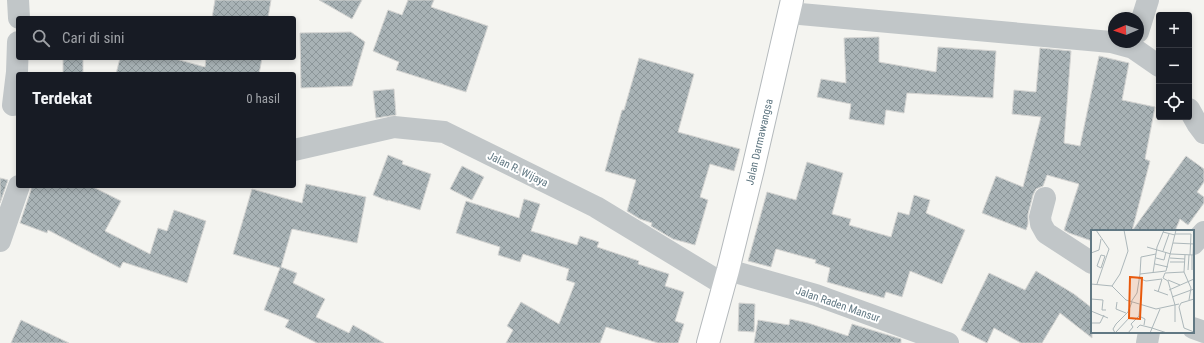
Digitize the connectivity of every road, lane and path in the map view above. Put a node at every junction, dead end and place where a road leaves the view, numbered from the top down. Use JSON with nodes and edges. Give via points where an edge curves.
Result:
{"nodes":[{"id":1,"x":18,"y":0,"type":"edge"},
{"id":2,"x":1148,"y":0,"type":"edge"},
{"id":3,"x":791,"y":6,"type":"edge"},
{"id":4,"x":1144,"y":13,"type":"edge"},
{"id":5,"x":18,"y":16,"type":"edge"},
{"id":6,"x":1108,"y":42,"type":"edge"},
{"id":7,"x":1142,"y":48,"type":"edge"},
{"id":8,"x":17,"y":60,"type":"edge"},
{"id":9,"x":1156,"y":63,"type":"edge"},
{"id":10,"x":17,"y":72,"type":"edge"},
{"id":11,"x":16,"y":77,"type":"edge"},
{"id":12,"x":10,"y":104,"type":"edge"},
{"id":13,"x":1192,"y":114,"type":"edge"},
{"id":14,"x":1204,"y":133,"type":"edge"},
{"id":15,"x":296,"y":150,"type":"edge"},
{"id":16,"x":18,"y":188,"type":"edge"},
{"id":17,"x":1045,"y":198,"type":"dead end"},
{"id":18,"x":1204,"y":232,"type":"edge"},
{"id":19,"x":0,"y":241,"type":"edge"},
{"id":20,"x":1194,"y":243,"type":"edge"},
{"id":21,"x":1091,"y":262,"type":"edge"},
{"id":22,"x":725,"y":277,"type":"junction"},
{"id":23,"x":1194,"y":328,"type":"edge"},
{"id":24,"x":1204,"y":332,"type":"edge"},
{"id":25,"x":1149,"y":333,"type":"edge"},
{"id":26,"x":708,"y":343,"type":"edge"},
{"id":27,"x":948,"y":343,"type":"edge"},
{"id":28,"x":1147,"y":343,"type":"edge"}],
"edges":[{"from":1,"to":5,"type":"street"},
{"from":2,"to":4,"type":"street"},
{"from":3,"to":6,"type":"street"},
{"from":3,"to":22,"type":"main road","name":"Jalan Darmawangsa"},
{"from":7,"to":9,"type":"street"},
{"from":8,"to":10,"type":"street"},
{"from":11,"to":12,"type":"street"},
{"from":13,"to":14,"type":"street"},
{"from":15,"to":22,"type":"street","name":"Jalan R. Wijaya","via":[[394,127],[444,132],[596,208]]},
{"from":16,"to":19,"type":"street"},
{"from":17,"to":21,"type":"street","via":[[1040,217],[1046,233]]},
{"from":18,"to":20,"type":"street"},
{"from":22,"to":26,"type":"main road","name":"Jalan Darmawangsa"},
{"from":22,"to":27,"type":"street","name":"Jalan Raden Mansur","via":[[816,295]]},
{"from":23,"to":24,"type":"street"},
{"from":25,"to":28,"type":"street"}]}
